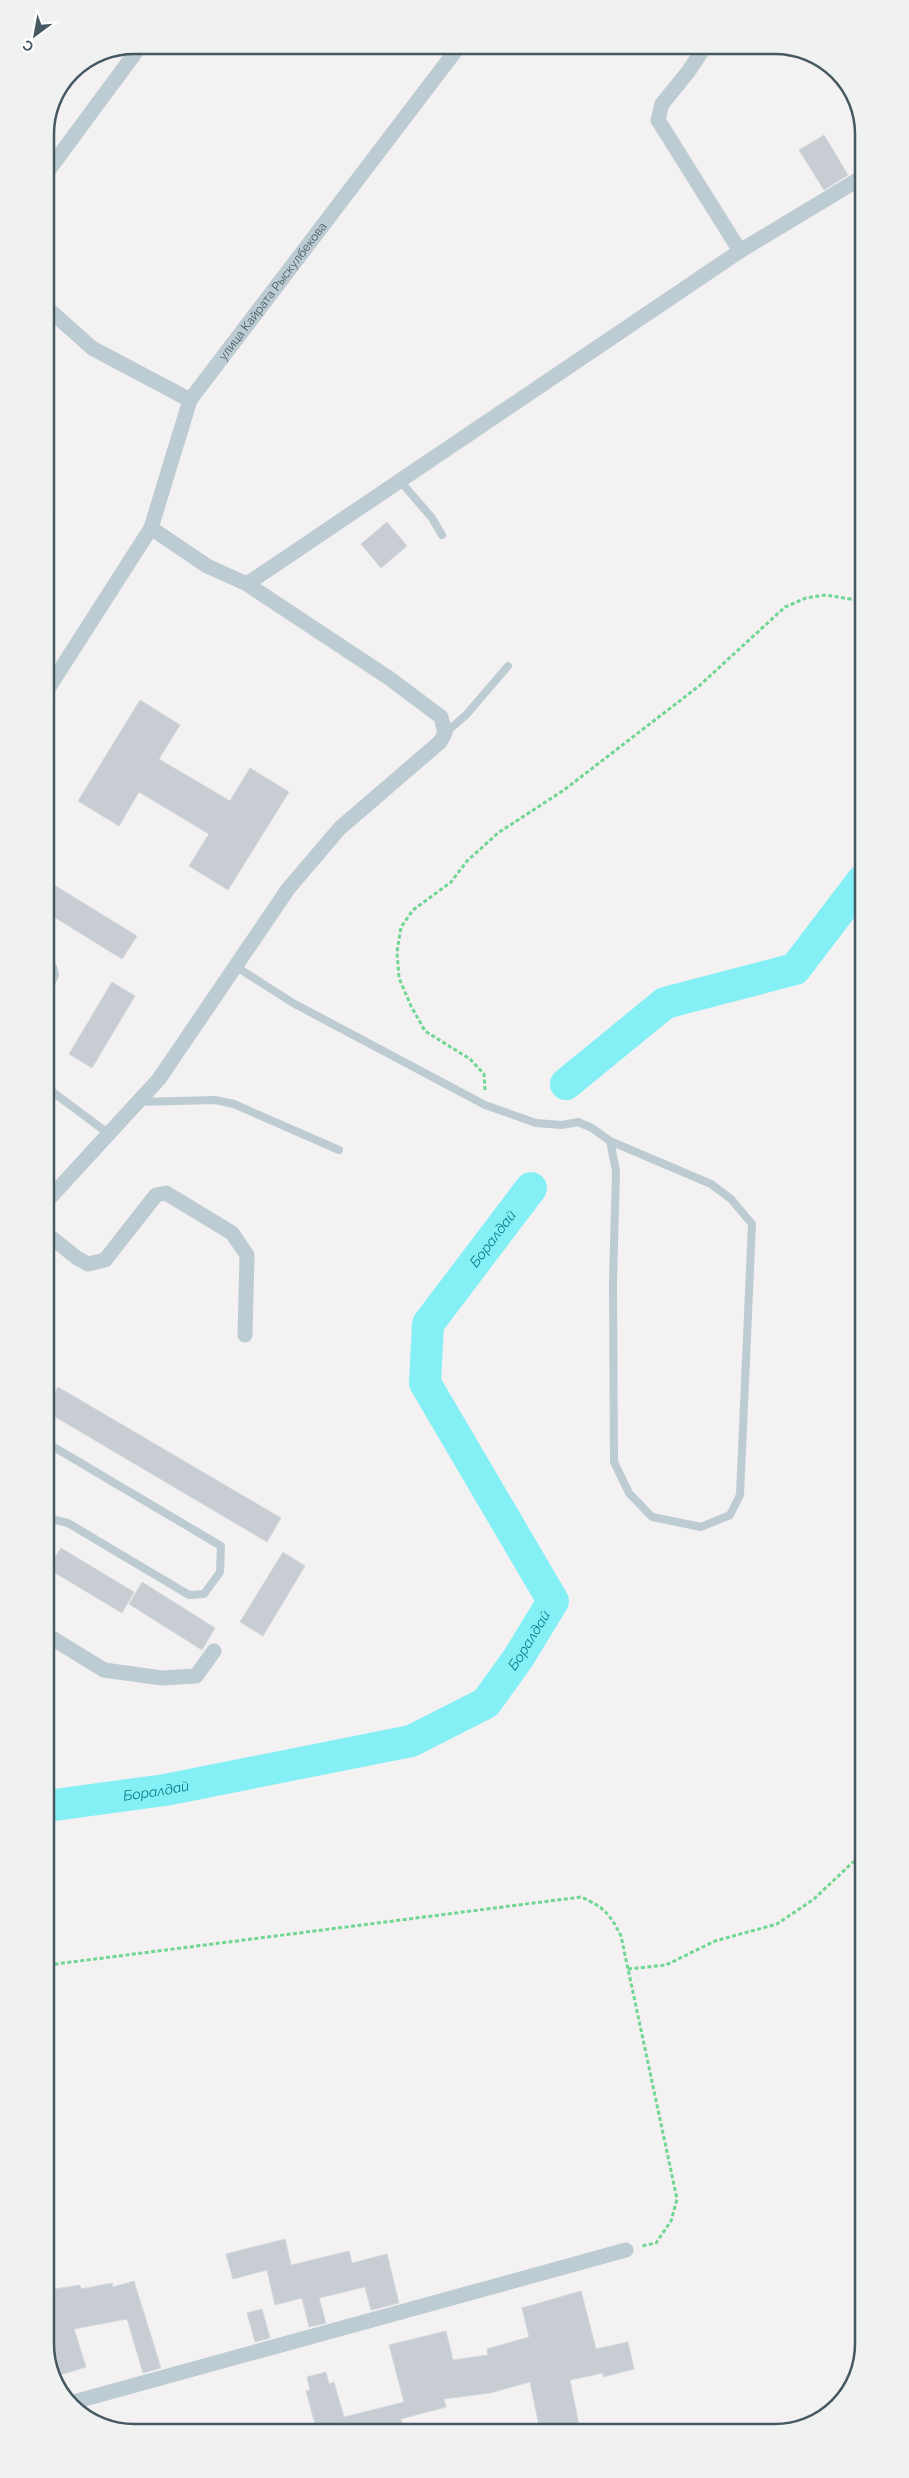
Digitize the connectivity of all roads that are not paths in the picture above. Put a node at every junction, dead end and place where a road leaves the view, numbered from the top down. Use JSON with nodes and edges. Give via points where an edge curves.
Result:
{"nodes":[{"id":1,"x":133,"y":54,"type":"edge"},
{"id":2,"x":453,"y":54,"type":"edge"},
{"id":3,"x":700,"y":54,"type":"edge"},
{"id":4,"x":54,"y":163,"type":"edge"},
{"id":5,"x":855,"y":182,"type":"edge"},
{"id":6,"x":740,"y":251,"type":"junction"},
{"id":7,"x":54,"y":314,"type":"edge"},
{"id":8,"x":190,"y":400,"type":"junction"},
{"id":9,"x":401,"y":482,"type":"junction"},
{"id":10,"x":151,"y":528,"type":"junction"},
{"id":11,"x":442,"y":535,"type":"dead end"},
{"id":12,"x":247,"y":584,"type":"junction"},
{"id":13,"x":508,"y":666,"type":"dead end"},
{"id":14,"x":54,"y":680,"type":"edge"},
{"id":15,"x":444,"y":733,"type":"junction"},
{"id":16,"x":235,"y":966,"type":"junction"},
{"id":17,"x":54,"y":1093,"type":"edge"},
{"id":18,"x":138,"y":1102,"type":"junction"},
{"id":19,"x":109,"y":1134,"type":"junction"},
{"id":20,"x":610,"y":1141,"type":"junction"},
{"id":21,"x":339,"y":1150,"type":"dead end"},
{"id":22,"x":54,"y":1193,"type":"edge"},
{"id":23,"x":54,"y":1240,"type":"edge"},
{"id":24,"x":245,"y":1336,"type":"dead end"},
{"id":25,"x":54,"y":1447,"type":"edge"},
{"id":26,"x":54,"y":1520,"type":"edge"},
{"id":27,"x":54,"y":1638,"type":"edge"},
{"id":28,"x":214,"y":1651,"type":"dead end"},
{"id":29,"x":626,"y":2250,"type":"road end"},
{"id":30,"x":78,"y":2401,"type":"edge"}],
"edges":[{"from":1,"to":4,"type":"street"},
{"from":2,"to":8,"type":"street","name":"улица Кайрата Рыскулбекова"},
{"from":3,"to":6,"type":"street","via":[[662,104],[658,120]]},
{"from":5,"to":6,"type":"street"},
{"from":6,"to":9,"type":"street"},
{"from":7,"to":8,"type":"street","via":[[92,348]]},
{"from":8,"to":10,"type":"street"},
{"from":9,"to":11,"type":"lane"},
{"from":9,"to":12,"type":"street"},
{"from":10,"to":12,"type":"street","via":[[208,566]]},
{"from":10,"to":14,"type":"street"},
{"from":12,"to":15,"type":"street","via":[[389,678],[441,717]]},
{"from":13,"to":15,"type":"lane","via":[[466,715]]},
{"from":15,"to":16,"type":"street","via":[[440,742],[340,828],[288,889]]},
{"from":16,"to":18,"type":"street","via":[[159,1079]]},
{"from":16,"to":20,"type":"lane","via":[[293,1003],[486,1105],[536,1123],[562,1125],[578,1122]]},
{"from":17,"to":19,"type":"lane"},
{"from":18,"to":19,"type":"street"},
{"from":18,"to":21,"type":"lane","via":[[221,1101],[234,1104]]},
{"from":19,"to":22,"type":"street"},
{"from":20,"to":20,"type":"lane","via":[[616,1171],[614,1462],[630,1493],[652,1516],[701,1527],[730,1515],[740,1496],[752,1224],[731,1199],[711,1184]]},
{"from":23,"to":24,"type":"street","via":[[88,1264],[105,1260],[156,1196],[166,1193],[232,1233],[247,1256]]},
{"from":25,"to":26,"type":"lane","via":[[221,1546],[220,1572],[204,1594],[189,1595],[68,1523]]},
{"from":27,"to":28,"type":"street","via":[[104,1670],[162,1678],[196,1676]]},
{"from":29,"to":30,"type":"street"}]}
